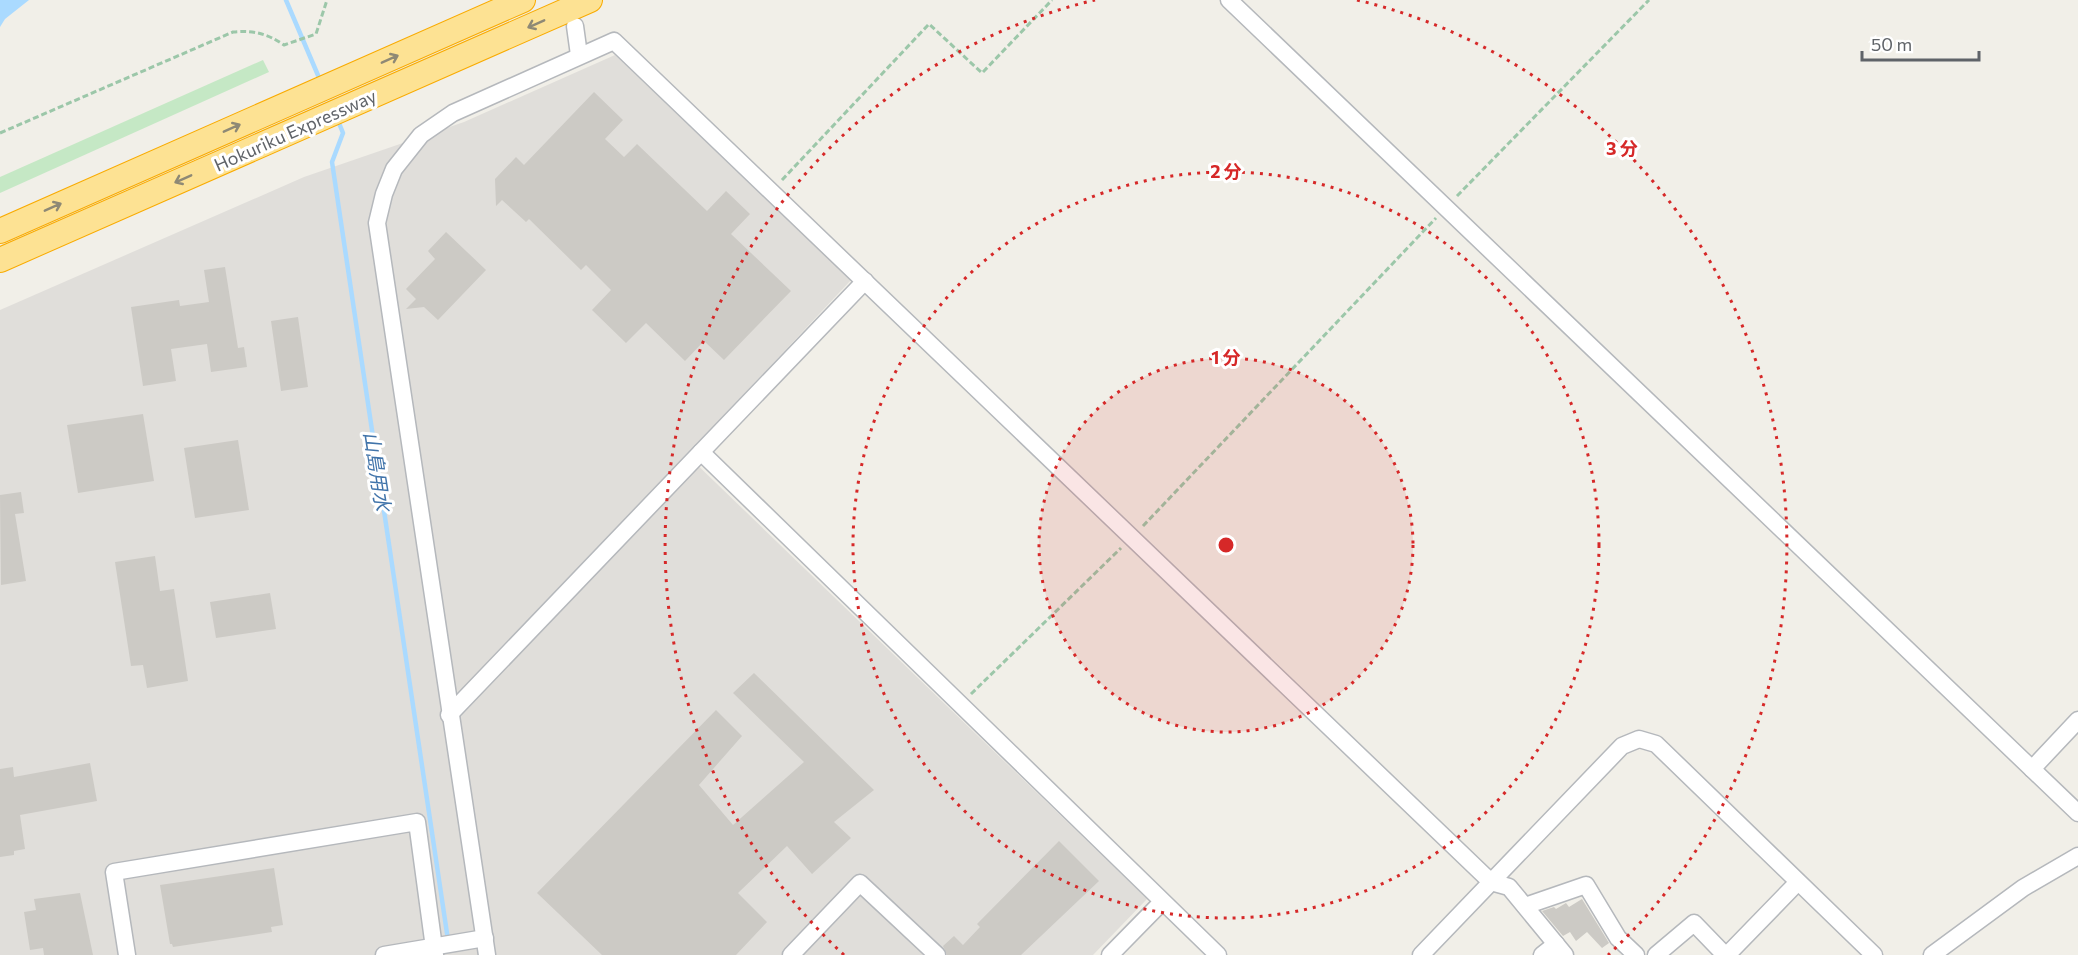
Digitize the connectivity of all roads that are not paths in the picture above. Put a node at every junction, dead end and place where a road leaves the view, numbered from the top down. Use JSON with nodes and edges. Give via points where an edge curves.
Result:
{"nodes":[{"id":1,"x":523,"y":0,"type":"edge"},
{"id":2,"x":590,"y":0,"type":"edge"},
{"id":3,"x":1229,"y":0,"type":"edge"},
{"id":4,"x":575,"y":26,"type":"dead end"},
{"id":5,"x":579,"y":55,"type":"junction"},
{"id":6,"x":0,"y":231,"type":"edge"},
{"id":7,"x":0,"y":260,"type":"edge"},
{"id":8,"x":865,"y":281,"type":"junction"},
{"id":9,"x":701,"y":453,"type":"junction"},
{"id":10,"x":449,"y":715,"type":"junction"},
{"id":11,"x":2078,"y":720,"type":"edge"},
{"id":12,"x":2032,"y":770,"type":"junction"},
{"id":13,"x":2078,"y":813,"type":"edge"},
{"id":14,"x":2078,"y":856,"type":"edge"},
{"id":15,"x":1491,"y":882,"type":"junction"},
{"id":16,"x":1798,"y":882,"type":"junction"},
{"id":17,"x":1162,"y":902,"type":"junction"},
{"id":18,"x":1525,"y":906,"type":"junction"},
{"id":19,"x":486,"y":947,"type":"edge"},
{"id":20,"x":1561,"y":950,"type":"edge"},
{"id":21,"x":435,"y":951,"type":"edge"},
{"id":22,"x":127,"y":955,"type":"edge"},
{"id":23,"x":384,"y":955,"type":"edge"},
{"id":24,"x":791,"y":955,"type":"edge"},
{"id":25,"x":937,"y":955,"type":"edge"},
{"id":26,"x":1110,"y":955,"type":"edge"},
{"id":27,"x":1218,"y":955,"type":"edge"},
{"id":28,"x":1421,"y":955,"type":"edge"},
{"id":29,"x":1542,"y":955,"type":"edge"},
{"id":30,"x":1636,"y":955,"type":"edge"},
{"id":31,"x":1656,"y":955,"type":"edge"},
{"id":32,"x":1726,"y":955,"type":"edge"},
{"id":33,"x":1874,"y":955,"type":"edge"},
{"id":34,"x":1932,"y":955,"type":"edge"}],
"edges":[{"from":6,"to":1,"type":"highway","name":"Hokuriku Expressway","one_way":true},
{"from":2,"to":7,"type":"highway","name":"Hokuriku Expressway","one_way":true},
{"from":3,"to":12,"type":"street"},
{"from":4,"to":5,"type":"street"},
{"from":5,"to":8,"type":"street","via":[[614,41]]},
{"from":5,"to":10,"type":"street","via":[[453,113],[421,135],[394,169],[377,223]]},
{"from":8,"to":9,"type":"street"},
{"from":8,"to":15,"type":"street"},
{"from":9,"to":10,"type":"street"},
{"from":9,"to":17,"type":"street"},
{"from":10,"to":19,"type":"street"},
{"from":11,"to":12,"type":"street"},
{"from":12,"to":13,"type":"street"},
{"from":14,"to":34,"type":"street","via":[[2023,888]]},
{"from":15,"to":16,"type":"street","via":[[1622,746],[1646,739],[1656,744]]},
{"from":15,"to":18,"type":"street","via":[[1509,887]]},
{"from":15,"to":28,"type":"street"},
{"from":16,"to":32,"type":"street"},
{"from":16,"to":33,"type":"street"},
{"from":17,"to":26,"type":"street"},
{"from":17,"to":27,"type":"street"},
{"from":18,"to":20,"type":"street"},
{"from":18,"to":30,"type":"street","via":[[1586,885],[1618,938]]},
{"from":19,"to":21,"type":"street"},
{"from":20,"to":29,"type":"street"},
{"from":21,"to":22,"type":"street","via":[[417,822],[114,872]]},
{"from":21,"to":23,"type":"street"},
{"from":24,"to":25,"type":"street","via":[[860,883]]},
{"from":31,"to":32,"type":"street","via":[[1694,923]]}]}
